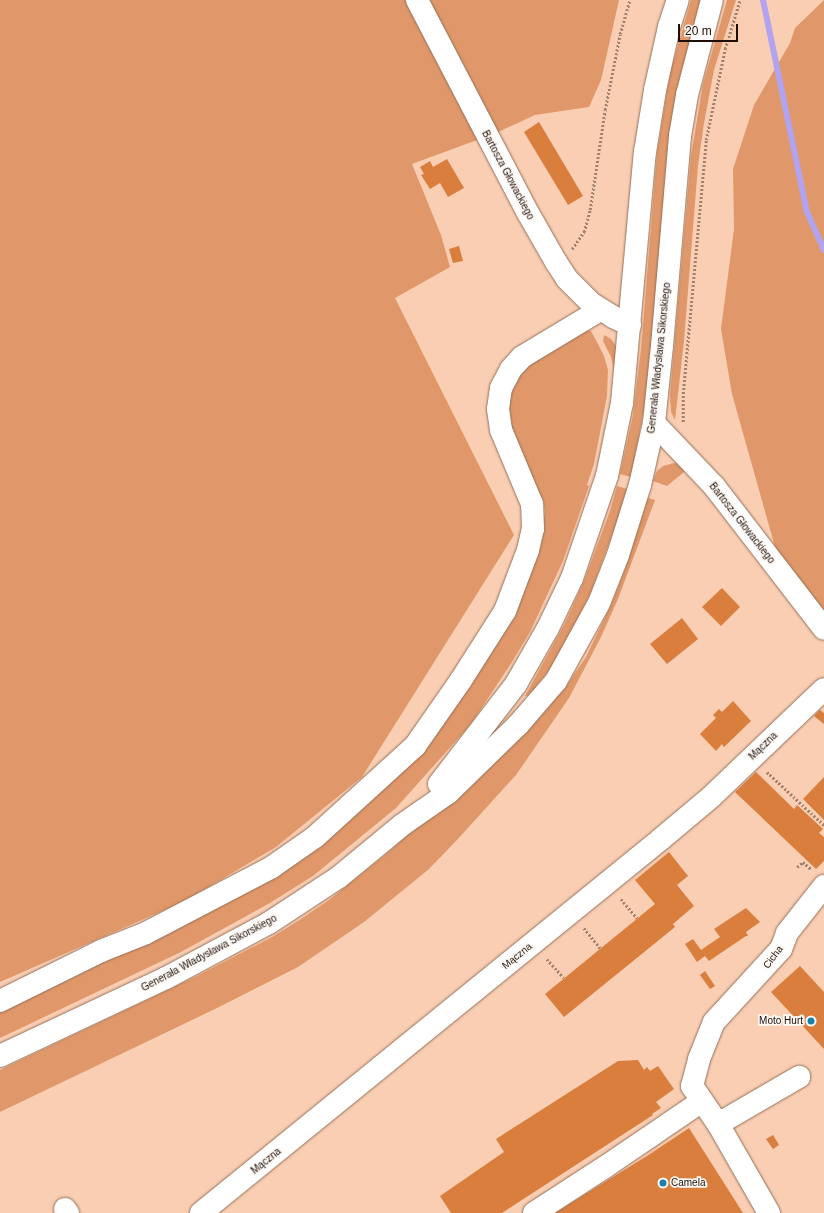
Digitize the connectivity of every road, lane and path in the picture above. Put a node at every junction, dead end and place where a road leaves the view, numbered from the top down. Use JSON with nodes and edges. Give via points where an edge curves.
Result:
{"nodes":[{"id":1,"x":417,"y":0,"type":"edge"},
{"id":2,"x":630,"y":0,"type":"edge"},
{"id":3,"x":678,"y":0,"type":"edge"},
{"id":4,"x":712,"y":0,"type":"edge"},
{"id":5,"x":740,"y":0,"type":"edge"},
{"id":6,"x":556,"y":262,"type":"junction"},
{"id":7,"x":600,"y":310,"type":"junction"},
{"id":8,"x":630,"y":325,"type":"junction"},
{"id":9,"x":654,"y":423,"type":"junction"},
{"id":10,"x":686,"y":426,"type":"dead end"},
{"id":11,"x":824,"y":628,"type":"edge"},
{"id":12,"x":824,"y":690,"type":"edge"},
{"id":13,"x":402,"y":825,"type":"junction"},
{"id":14,"x":824,"y":886,"type":"edge"},
{"id":15,"x":619,"y":897,"type":"dead end"},
{"id":16,"x":637,"y":918,"type":"dead end"},
{"id":17,"x":583,"y":927,"type":"dead end"},
{"id":18,"x":600,"y":948,"type":"dead end"},
{"id":19,"x":546,"y":958,"type":"dead end"},
{"id":20,"x":564,"y":978,"type":"dead end"},
{"id":21,"x":0,"y":1001,"type":"edge"},
{"id":22,"x":0,"y":1056,"type":"edge"},
{"id":23,"x":798,"y":1077,"type":"dead end"},
{"id":24,"x":702,"y":1101,"type":"junction"},
{"id":25,"x":718,"y":1124,"type":"junction"},
{"id":26,"x":201,"y":1213,"type":"edge"},
{"id":27,"x":534,"y":1213,"type":"edge"},
{"id":28,"x":769,"y":1213,"type":"edge"}],
"edges":[{"from":1,"to":6,"type":"main road","name":"Bartosza Głowackiego"},
{"from":2,"to":6,"type":"path","via":[[620,34],[584,232],[571,250]]},
{"from":3,"to":8,"type":"main road","name":"Generała Władysława Sikorskiego","via":[[669,27],[655,90],[645,152]]},
{"from":4,"to":9,"type":"main road","name":"Generała Władysława Sikorskiego","via":[[690,82],[680,136]]},
{"from":5,"to":10,"type":"path","via":[[725,49],[706,140],[683,394],[682,419]]},
{"from":6,"to":7,"type":"main road","name":"Bartosza Głowackiego","via":[[567,279]]},
{"from":7,"to":8,"type":"main road","name":"Bartosza Głowackiego"},
{"from":7,"to":21,"type":"main road","via":[[522,357],[511,369],[501,388],[498,409],[501,430],[532,504],[534,529],[505,611],[415,746],[315,837],[272,866],[146,933],[101,951]]},
{"from":8,"to":13,"type":"main road","name":"Generała Władysława Sikorskiego","via":[[622,403],[614,449],[590,530],[572,578],[548,628],[516,684],[460,760]]},
{"from":9,"to":11,"type":"main road","name":"Bartosza Głowackiego","via":[[714,486]]},
{"from":9,"to":13,"type":"main road","name":"Generała Władysława Sikorskiego","via":[[640,485],[618,554],[598,603],[556,681],[518,725],[448,793]]},
{"from":12,"to":26,"type":"main road","name":"Mączna","via":[[711,797],[661,839]]},
{"from":13,"to":22,"type":"main road","name":"Generała Władysława Sikorskiego","via":[[339,877],[269,922],[166,978]]},
{"from":14,"to":24,"type":"main road","name":"Cicha","via":[[787,933],[781,949],[714,1022],[699,1059],[692,1086]]},
{"from":15,"to":16,"type":"path"},
{"from":17,"to":18,"type":"path"},
{"from":19,"to":20,"type":"path"},
{"from":23,"to":25,"type":"main road"},
{"from":24,"to":25,"type":"main road"},
{"from":24,"to":27,"type":"main road"},
{"from":25,"to":28,"type":"main road"}]}
